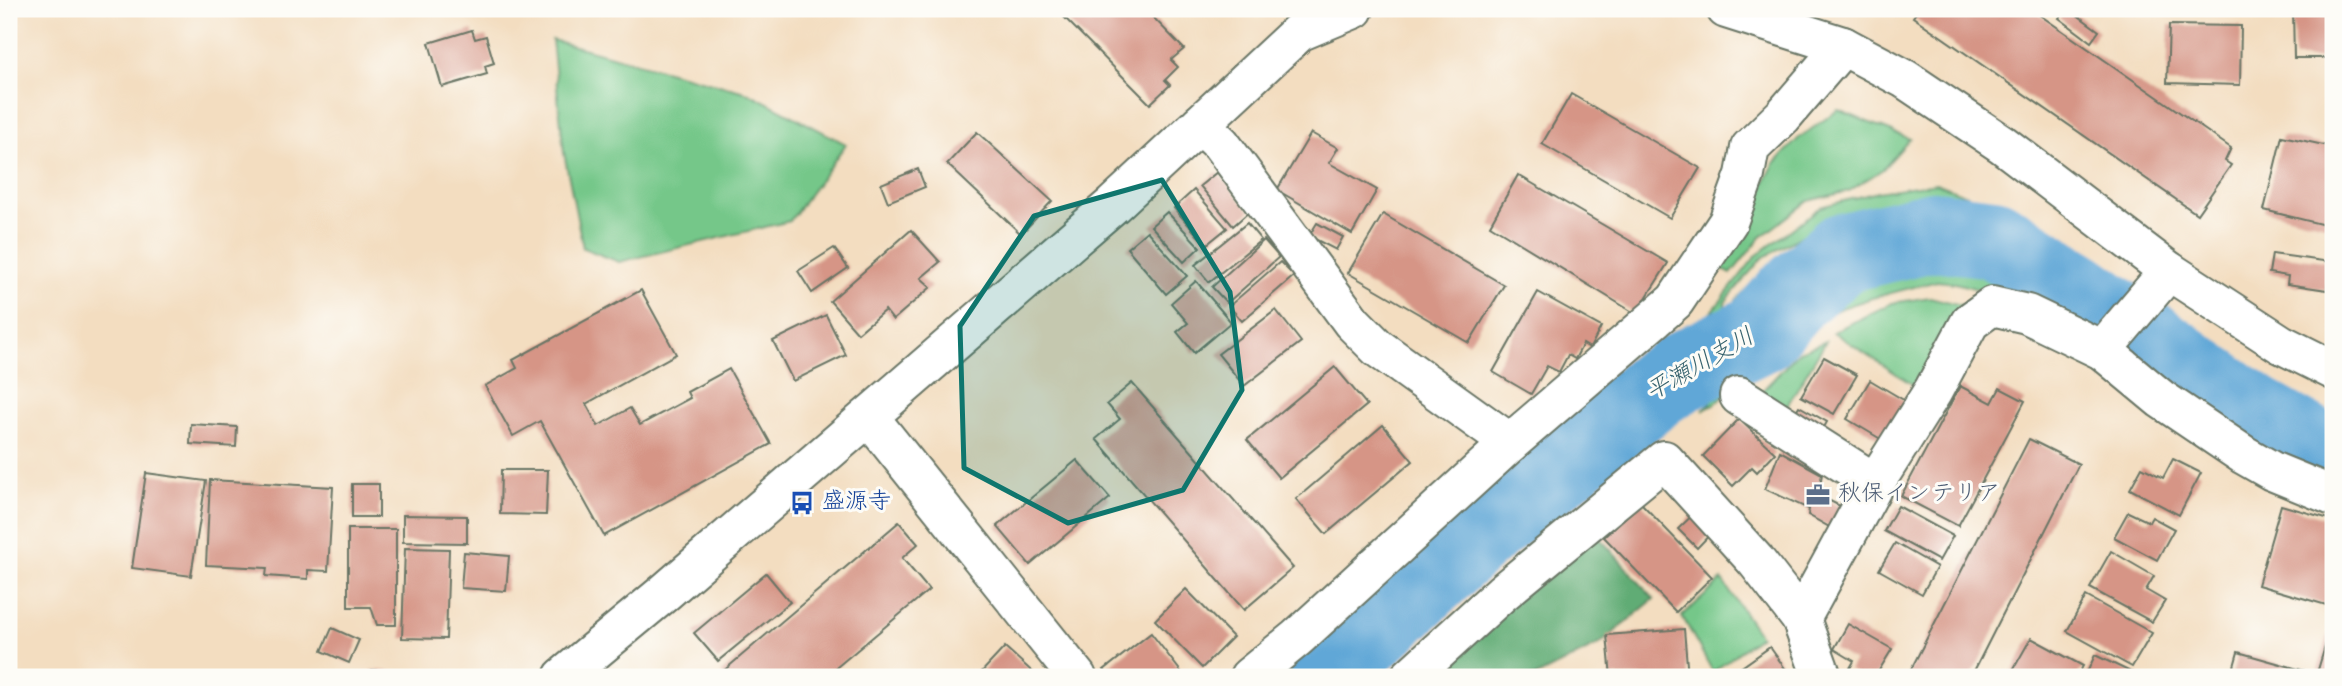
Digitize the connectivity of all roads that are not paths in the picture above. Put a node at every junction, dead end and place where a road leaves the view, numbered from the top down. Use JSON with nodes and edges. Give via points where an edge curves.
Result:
{"nodes":[{"id":1,"x":1354,"y":9,"type":"edge"},
{"id":2,"x":1726,"y":9,"type":"edge"},
{"id":3,"x":1843,"y":46,"type":"junction"},
{"id":4,"x":1200,"y":124,"type":"junction"},
{"id":5,"x":2169,"y":271,"type":"junction"},
{"id":6,"x":2108,"y":344,"type":"junction"},
{"id":7,"x":2333,"y":370,"type":"edge"},
{"id":8,"x":1739,"y":396,"type":"dead end"},
{"id":9,"x":869,"y":417,"type":"junction"},
{"id":10,"x":1510,"y":443,"type":"junction"},
{"id":11,"x":1875,"y":483,"type":"junction"},
{"id":12,"x":2333,"y":496,"type":"edge"},
{"id":13,"x":1801,"y":619,"type":"junction"},
{"id":14,"x":563,"y":677,"type":"edge"},
{"id":15,"x":1077,"y":677,"type":"edge"},
{"id":16,"x":1249,"y":677,"type":"edge"},
{"id":17,"x":1410,"y":677,"type":"edge"},
{"id":18,"x":1822,"y":677,"type":"edge"}],
"edges":[{"from":1,"to":4,"type":"street","via":[[1299,32]]},
{"from":2,"to":3,"type":"street"},
{"from":3,"to":5,"type":"street","via":[[1905,79],[2002,144]]},
{"from":3,"to":10,"type":"street","via":[[1750,148],[1728,222],[1675,302]]},
{"from":4,"to":9,"type":"street"},
{"from":4,"to":10,"type":"street","via":[[1221,144],[1352,322],[1378,348]]},
{"from":5,"to":6,"type":"street"},
{"from":5,"to":7,"type":"street","via":[[2281,344]]},
{"from":6,"to":11,"type":"street","via":[[1992,306],[1970,322]]},
{"from":6,"to":12,"type":"street","via":[[2161,399],[2272,471]]},
{"from":8,"to":11,"type":"street"},
{"from":9,"to":14,"type":"street"},
{"from":9,"to":15,"type":"street"},
{"from":10,"to":16,"type":"street"},
{"from":11,"to":13,"type":"street"},
{"from":13,"to":17,"type":"street","via":[[1756,561],[1664,460],[1502,593]]},
{"from":13,"to":18,"type":"street"}]}
